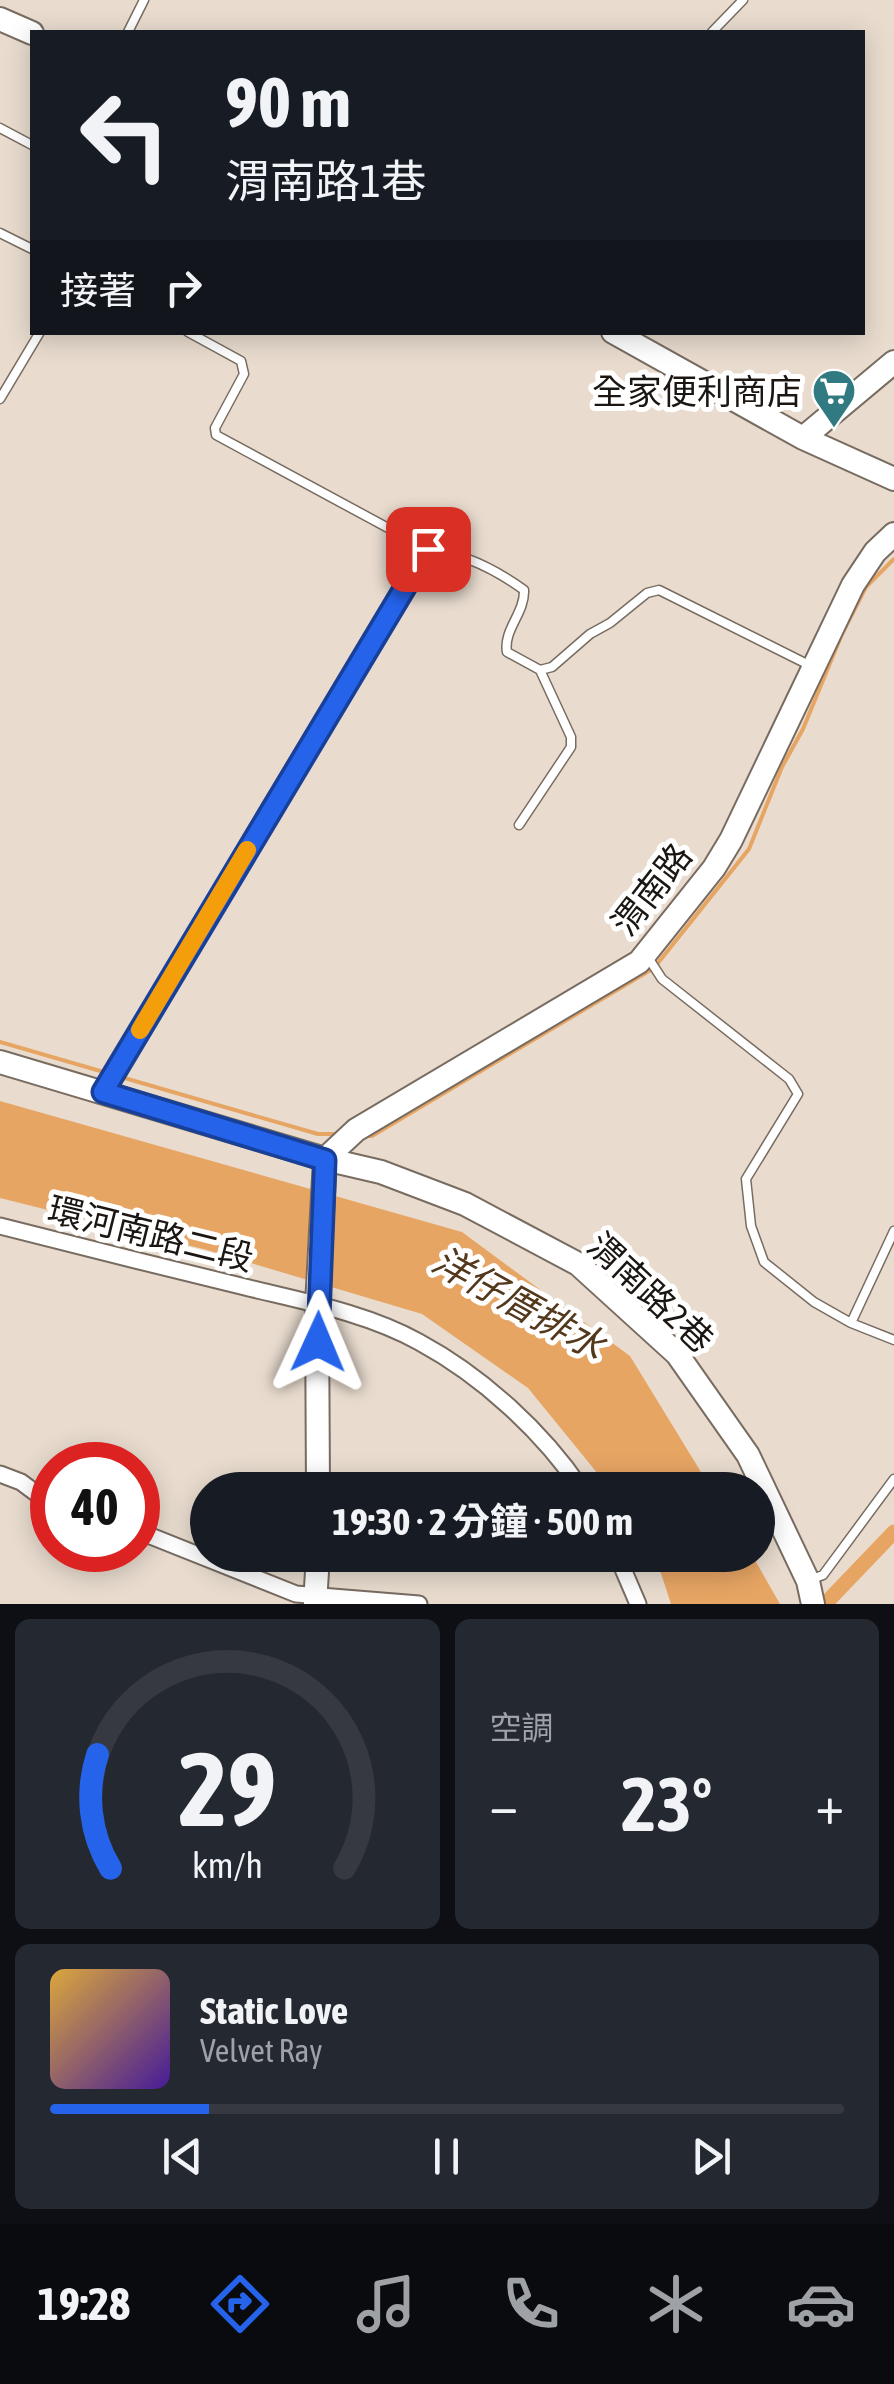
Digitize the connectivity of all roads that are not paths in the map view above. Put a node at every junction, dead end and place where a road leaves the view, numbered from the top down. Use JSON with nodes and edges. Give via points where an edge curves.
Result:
{"nodes":[{"id":1,"x":144,"y":0,"type":"edge"},
{"id":2,"x":743,"y":0,"type":"edge"},
{"id":3,"x":0,"y":18,"type":"edge"},
{"id":4,"x":129,"y":30,"type":"edge"},
{"id":5,"x":714,"y":30,"type":"edge"},
{"id":6,"x":30,"y":32,"type":"edge"},
{"id":7,"x":0,"y":128,"type":"edge"},
{"id":8,"x":30,"y":144,"type":"edge"},
{"id":9,"x":0,"y":232,"type":"edge"},
{"id":10,"x":30,"y":248,"type":"edge"},
{"id":11,"x":38,"y":335,"type":"edge"},
{"id":12,"x":193,"y":335,"type":"edge"},
{"id":13,"x":619,"y":335,"type":"edge"},
{"id":14,"x":894,"y":362,"type":"edge"},
{"id":15,"x":0,"y":399,"type":"edge"},
{"id":16,"x":803,"y":438,"type":"junction"},
{"id":17,"x":894,"y":479,"type":"edge"},
{"id":18,"x":894,"y":534,"type":"edge"},
{"id":19,"x":428,"y":549,"type":"junction"},
{"id":20,"x":815,"y":668,"type":"junction"},
{"id":21,"x":540,"y":670,"type":"junction"},
{"id":22,"x":520,"y":825,"type":"dead end"},
{"id":23,"x":646,"y":954,"type":"junction"},
{"id":24,"x":0,"y":1062,"type":"edge"},
{"id":25,"x":103,"y":1092,"type":"junction"},
{"id":26,"x":325,"y":1160,"type":"junction"},
{"id":27,"x":0,"y":1226,"type":"edge"},
{"id":28,"x":894,"y":1231,"type":"edge"},
{"id":29,"x":318,"y":1304,"type":"junction"},
{"id":30,"x":851,"y":1323,"type":"junction"},
{"id":31,"x":894,"y":1340,"type":"edge"},
{"id":32,"x":318,"y":1472,"type":"edge"},
{"id":33,"x":567,"y":1472,"type":"edge"},
{"id":34,"x":0,"y":1474,"type":"edge"},
{"id":35,"x":894,"y":1480,"type":"edge"},
{"id":36,"x":30,"y":1489,"type":"edge"},
{"id":37,"x":160,"y":1541,"type":"edge"},
{"id":38,"x":318,"y":1572,"type":"edge"},
{"id":39,"x":624,"y":1572,"type":"edge"},
{"id":40,"x":811,"y":1593,"type":"edge"},
{"id":41,"x":317,"y":1600,"type":"edge"},
{"id":42,"x":394,"y":1603,"type":"edge"},
{"id":43,"x":419,"y":1604,"type":"edge"},
{"id":44,"x":638,"y":1604,"type":"edge"}],
"edges":[{"from":1,"to":4,"type":"lane"},
{"from":2,"to":5,"type":"lane"},
{"from":3,"to":6,"type":"street"},
{"from":7,"to":8,"type":"lane"},
{"from":9,"to":10,"type":"lane"},
{"from":11,"to":15,"type":"lane"},
{"from":12,"to":19,"type":"lane","via":[[241,361],[244,374],[216,436]]},
{"from":13,"to":16,"type":"street"},
{"from":14,"to":16,"type":"street"},
{"from":16,"to":17,"type":"street"},
{"from":18,"to":20,"type":"street","name":"渭南路","via":[[853,585]]},
{"from":19,"to":21,"type":"lane","via":[[458,552],[524,590],[525,602],[505,642],[507,652]]},
{"from":19,"to":25,"type":"lane"},
{"from":20,"to":21,"type":"lane","via":[[659,590],[590,634],[552,668]]},
{"from":20,"to":23,"type":"street","name":"渭南路","via":[[731,840]]},
{"from":21,"to":22,"type":"lane","via":[[572,737]]},
{"from":23,"to":26,"type":"street","name":"渭南路","via":[[356,1130]]},
{"from":23,"to":30,"type":"lane","via":[[662,980],[789,1078],[798,1094],[746,1179],[751,1226],[764,1262]]},
{"from":24,"to":25,"type":"street","name":"渭南路2巷"},
{"from":25,"to":26,"type":"street","name":"渭南路2巷"},
{"from":26,"to":29,"type":"street"},
{"from":26,"to":40,"type":"street","name":"渭南路2巷","via":[[381,1172],[465,1204],[578,1264],[677,1354],[748,1455]]},
{"from":27,"to":29,"type":"street","name":"環河南路二段"},
{"from":28,"to":30,"type":"lane"},
{"from":29,"to":32,"type":"street"},
{"from":29,"to":33,"type":"street","name":"環河南路二段","via":[[416,1340],[449,1360],[508,1408]]},
{"from":30,"to":31,"type":"lane"},
{"from":34,"to":36,"type":"street"},
{"from":35,"to":40,"type":"lane"},
{"from":37,"to":41,"type":"street"},
{"from":38,"to":41,"type":"street"},
{"from":39,"to":44,"type":"street"},
{"from":41,"to":42,"type":"street"},
{"from":42,"to":43,"type":"street"}]}
